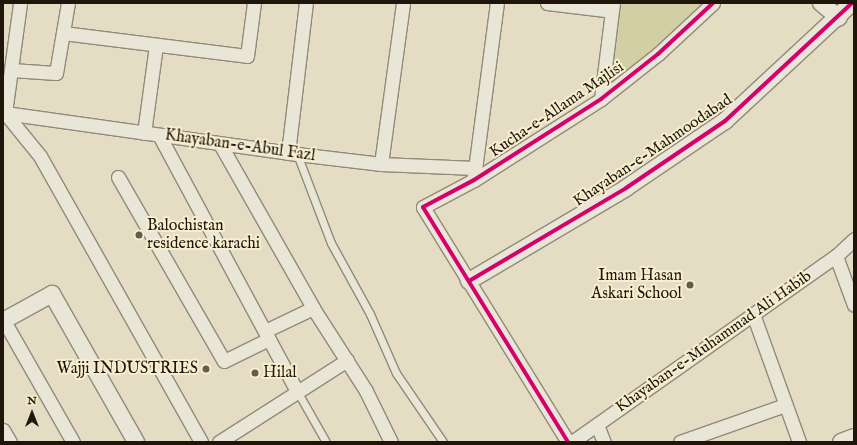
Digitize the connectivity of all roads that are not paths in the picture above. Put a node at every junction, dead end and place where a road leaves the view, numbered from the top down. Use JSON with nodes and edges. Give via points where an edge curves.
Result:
{"nodes":[{"id":1,"x":20,"y":3,"type":"edge"},
{"id":2,"x":68,"y":3,"type":"edge"},
{"id":3,"x":254,"y":3,"type":"edge"},
{"id":4,"x":306,"y":3,"type":"edge"},
{"id":5,"x":403,"y":3,"type":"edge"},
{"id":6,"x":497,"y":3,"type":"edge"},
{"id":7,"x":547,"y":3,"type":"edge"},
{"id":8,"x":821,"y":3,"type":"edge"},
{"id":9,"x":711,"y":4,"type":"edge"},
{"id":10,"x":612,"y":7,"type":"edge"},
{"id":11,"x":847,"y":10,"type":"edge"},
{"id":12,"x":63,"y":33,"type":"junction"},
{"id":13,"x":156,"y":45,"type":"junction"},
{"id":14,"x":11,"y":70,"type":"junction"},
{"id":15,"x":601,"y":98,"type":"junction"},
{"id":16,"x":5,"y":113,"type":"junction"},
{"id":17,"x":144,"y":133,"type":"junction"},
{"id":18,"x":159,"y":135,"type":"junction"},
{"id":19,"x":220,"y":144,"type":"junction"},
{"id":20,"x":293,"y":154,"type":"junction"},
{"id":21,"x":381,"y":164,"type":"junction"},
{"id":22,"x":474,"y":174,"type":"junction"},
{"id":23,"x":118,"y":177,"type":"dead end"},
{"id":24,"x":854,"y":239,"type":"edge"},
{"id":25,"x":836,"y":256,"type":"junction"},
{"id":26,"x":469,"y":281,"type":"junction"},
{"id":27,"x":854,"y":305,"type":"edge"},
{"id":28,"x":313,"y":308,"type":"junction"},
{"id":29,"x":753,"y":314,"type":"junction"},
{"id":30,"x":4,"y":321,"type":"edge"},
{"id":31,"x":267,"y":335,"type":"junction"},
{"id":32,"x":347,"y":360,"type":"junction"},
{"id":33,"x":297,"y":391,"type":"junction"},
{"id":34,"x":785,"y":405,"type":"junction"},
{"id":35,"x":596,"y":425,"type":"junction"},
{"id":36,"x":3,"y":430,"type":"edge"},
{"id":37,"x":854,"y":437,"type":"edge"},
{"id":38,"x":10,"y":442,"type":"edge"},
{"id":39,"x":73,"y":442,"type":"edge"},
{"id":40,"x":136,"y":442,"type":"edge"},
{"id":41,"x":201,"y":442,"type":"edge"},
{"id":42,"x":218,"y":442,"type":"edge"},
{"id":43,"x":326,"y":442,"type":"edge"},
{"id":44,"x":391,"y":442,"type":"edge"},
{"id":45,"x":443,"y":442,"type":"edge"},
{"id":46,"x":568,"y":442,"type":"edge"},
{"id":47,"x":572,"y":442,"type":"edge"},
{"id":48,"x":604,"y":442,"type":"edge"},
{"id":49,"x":680,"y":442,"type":"edge"},
{"id":50,"x":799,"y":442,"type":"edge"},
{"id":51,"x":841,"y":442,"type":"edge"}],
"edges":[{"from":1,"to":14,"type":"street"},
{"from":2,"to":12,"type":"street"},
{"from":3,"to":13,"type":"street","via":[[247,56]]},
{"from":4,"to":20,"type":"street"},
{"from":5,"to":21,"type":"street"},
{"from":6,"to":22,"type":"street"},
{"from":7,"to":10,"type":"street"},
{"from":8,"to":11,"type":"street"},
{"from":9,"to":15,"type":"street","name":"Kucha-e-Allama Majlisi","via":[[658,54]]},
{"from":10,"to":15,"type":"street"},
{"from":11,"to":26,"type":"street","name":"Khayaban-e-Mahmoodabad","via":[[725,120],[626,188]]},
{"from":12,"to":13,"type":"street"},
{"from":12,"to":14,"type":"street","via":[[56,73]]},
{"from":13,"to":17,"type":"street"},
{"from":14,"to":16,"type":"street"},
{"from":15,"to":22,"type":"street","name":"Kucha-e-Allama Majlisi"},
{"from":16,"to":17,"type":"street","name":"Khayaban-e-Abul Fazl"},
{"from":16,"to":41,"type":"street","via":[[40,156]]},
{"from":17,"to":18,"type":"street","name":"Khayaban-e-Abul Fazl"},
{"from":18,"to":19,"type":"street","name":"Khayaban-e-Abul Fazl"},
{"from":18,"to":31,"type":"street"},
{"from":19,"to":20,"type":"street","name":"Khayaban-e-Abul Fazl"},
{"from":19,"to":28,"type":"street"},
{"from":20,"to":21,"type":"street","name":"Khayaban-e-Abul Fazl"},
{"from":20,"to":45,"type":"lane","via":[[331,243],[370,314],[396,373]]},
{"from":21,"to":22,"type":"street","name":"Khayaban-e-Abul Fazl"},
{"from":22,"to":26,"type":"street","name":"Kucha-e-Allama Majlisi","via":[[423,207]]},
{"from":23,"to":31,"type":"street","via":[[224,361]]},
{"from":24,"to":25,"type":"street","name":"Khayaban-e-Muhammad Ali Habib"},
{"from":25,"to":27,"type":"street"},
{"from":25,"to":29,"type":"street","name":"Khayaban-e-Muhammad Ali Habib"},
{"from":26,"to":46,"type":"street"},
{"from":28,"to":31,"type":"street"},
{"from":28,"to":32,"type":"street"},
{"from":29,"to":34,"type":"street"},
{"from":29,"to":35,"type":"street","name":"Khayaban-e-Muhammad Ali Habib"},
{"from":30,"to":39,"type":"street"},
{"from":30,"to":40,"type":"street","via":[[52,294]]},
{"from":31,"to":33,"type":"street"},
{"from":32,"to":33,"type":"street"},
{"from":32,"to":44,"type":"street","via":[[366,391]]},
{"from":33,"to":42,"type":"street"},
{"from":33,"to":43,"type":"lane"},
{"from":34,"to":49,"type":"street"},
{"from":34,"to":50,"type":"street"},
{"from":35,"to":47,"type":"street","name":"Khayaban-e-Muhammad Ali Habib"},
{"from":35,"to":48,"type":"street"},
{"from":36,"to":38,"type":"street"},
{"from":37,"to":51,"type":"street"}]}
